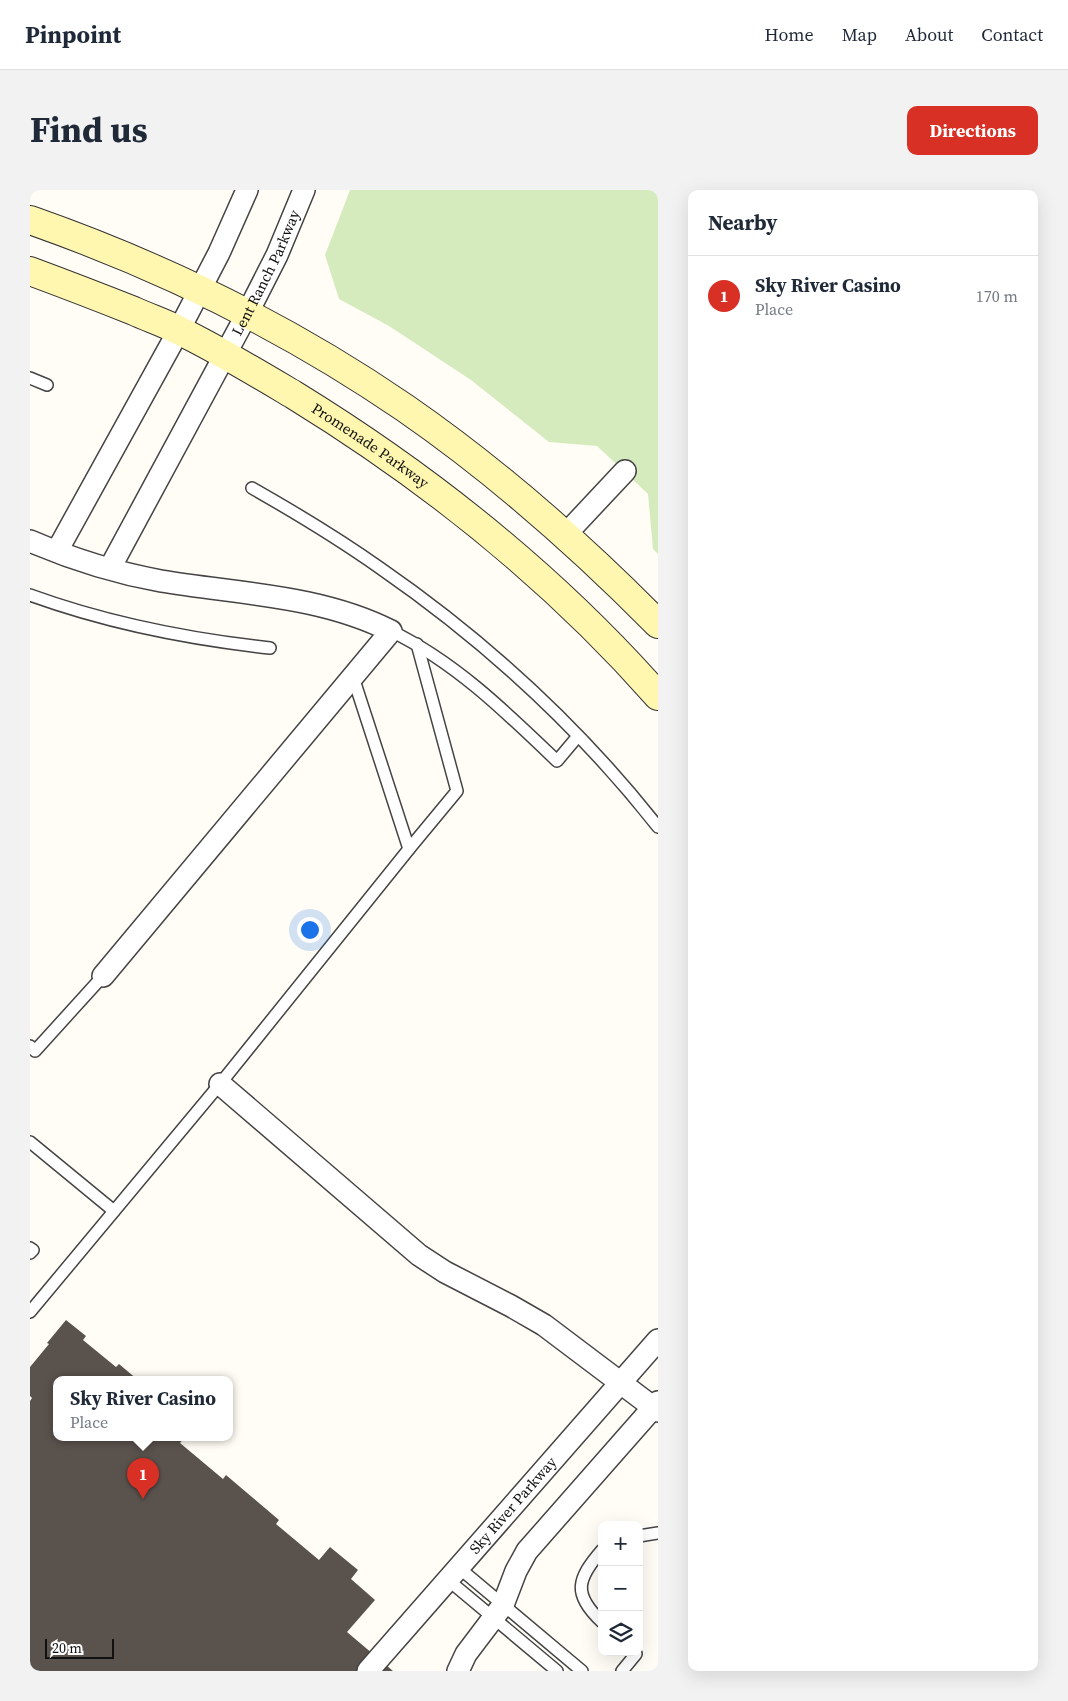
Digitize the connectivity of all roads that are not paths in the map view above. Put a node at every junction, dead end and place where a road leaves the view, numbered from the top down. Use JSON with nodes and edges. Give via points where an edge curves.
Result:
{"nodes":[{"id":1,"x":247,"y":190,"type":"edge"},
{"id":2,"x":304,"y":190,"type":"edge"},
{"id":3,"x":30,"y":220,"type":"edge"},
{"id":4,"x":30,"y":271,"type":"edge"},
{"id":5,"x":199,"y":291,"type":"junction"},
{"id":6,"x":247,"y":314,"type":"junction"},
{"id":7,"x":179,"y":330,"type":"junction"},
{"id":8,"x":225,"y":354,"type":"junction"},
{"id":9,"x":30,"y":378,"type":"edge"},
{"id":10,"x":47,"y":385,"type":"dead end"},
{"id":11,"x":625,"y":471,"type":"dead end"},
{"id":12,"x":252,"y":488,"type":"dead end"},
{"id":13,"x":565,"y":535,"type":"junction"},
{"id":14,"x":30,"y":541,"type":"edge"},
{"id":15,"x":57,"y":551,"type":"junction"},
{"id":16,"x":110,"y":568,"type":"junction"},
{"id":17,"x":30,"y":595,"type":"edge"},
{"id":18,"x":658,"y":624,"type":"edge"},
{"id":19,"x":391,"y":631,"type":"junction"},
{"id":20,"x":417,"y":644,"type":"junction"},
{"id":21,"x":270,"y":648,"type":"dead end"},
{"id":22,"x":352,"y":677,"type":"junction"},
{"id":23,"x":658,"y":696,"type":"edge"},
{"id":24,"x":578,"y":736,"type":"junction"},
{"id":25,"x":658,"y":828,"type":"edge"},
{"id":26,"x":409,"y":849,"type":"junction"},
{"id":27,"x":103,"y":976,"type":"joint"},
{"id":28,"x":30,"y":1046,"type":"edge"},
{"id":29,"x":220,"y":1084,"type":"junction"},
{"id":30,"x":30,"y":1142,"type":"edge"},
{"id":31,"x":114,"y":1211,"type":"junction"},
{"id":32,"x":30,"y":1248,"type":"edge"},
{"id":33,"x":30,"y":1254,"type":"edge"},
{"id":34,"x":30,"y":1312,"type":"edge"},
{"id":35,"x":658,"y":1340,"type":"edge"},
{"id":36,"x":620,"y":1382,"type":"junction"},
{"id":37,"x":656,"y":1407,"type":"edge"},
{"id":38,"x":658,"y":1534,"type":"edge"},
{"id":39,"x":643,"y":1536,"type":"edge"},
{"id":40,"x":598,"y":1555,"type":"edge"},
{"id":41,"x":452,"y":1573,"type":"junction"},
{"id":42,"x":498,"y":1612,"type":"junction"},
{"id":43,"x":598,"y":1618,"type":"edge"},
{"id":44,"x":634,"y":1656,"type":"edge"},
{"id":45,"x":368,"y":1671,"type":"edge"},
{"id":46,"x":458,"y":1671,"type":"edge"},
{"id":47,"x":557,"y":1671,"type":"edge"},
{"id":48,"x":582,"y":1671,"type":"edge"},
{"id":49,"x":622,"y":1671,"type":"edge"}],
"edges":[{"from":1,"to":5,"type":"street"},
{"from":2,"to":6,"type":"street","name":"Lent Ranch Parkway","via":[[277,255]]},
{"from":3,"to":5,"type":"main road","via":[[90,241]]},
{"from":4,"to":7,"type":"main road","name":"Promenade Parkway"},
{"from":5,"to":6,"type":"main road"},
{"from":5,"to":7,"type":"street"},
{"from":6,"to":8,"type":"street","name":"Lent Ranch Parkway"},
{"from":6,"to":13,"type":"main road","via":[[301,343],[404,408],[501,480]]},
{"from":7,"to":8,"type":"main road","name":"Promenade Parkway"},
{"from":7,"to":15,"type":"street"},
{"from":8,"to":16,"type":"street","name":"Lent Ranch Parkway"},
{"from":8,"to":23,"type":"main road","name":"Promenade Parkway","via":[[364,440],[463,511],[562,597]]},
{"from":9,"to":10,"type":"lane"},
{"from":11,"to":13,"type":"street"},
{"from":12,"to":24,"type":"lane","via":[[339,540],[431,606],[487,651]]},
{"from":13,"to":18,"type":"main road"},
{"from":14,"to":15,"type":"street"},
{"from":15,"to":16,"type":"street"},
{"from":16,"to":19,"type":"street","via":[[161,580],[302,600],[354,614]]},
{"from":17,"to":21,"type":"lane","via":[[152,630]]},
{"from":19,"to":20,"type":"lane"},
{"from":19,"to":22,"type":"street"},
{"from":20,"to":24,"type":"lane","via":[[471,683],[557,761]]},
{"from":20,"to":26,"type":"lane","via":[[457,791]]},
{"from":22,"to":26,"type":"lane"},
{"from":22,"to":27,"type":"street"},
{"from":24,"to":25,"type":"lane"},
{"from":26,"to":29,"type":"lane"},
{"from":27,"to":28,"type":"lane","via":[[35,1051]]},
{"from":29,"to":31,"type":"lane"},
{"from":29,"to":36,"type":"street","via":[[419,1255],[544,1325]]},
{"from":30,"to":31,"type":"lane"},
{"from":31,"to":34,"type":"lane"},
{"from":32,"to":33,"type":"lane"},
{"from":35,"to":36,"type":"street","name":"Sky River Parkway"},
{"from":36,"to":37,"type":"street"},
{"from":36,"to":41,"type":"street","name":"Sky River Parkway"},
{"from":37,"to":42,"type":"street","via":[[527,1551]]},
{"from":38,"to":39,"type":"lane"},
{"from":40,"to":43,"type":"lane","via":[[586,1570],[581,1589],[586,1605]]},
{"from":41,"to":42,"type":"lane"},
{"from":41,"to":42,"type":"lane"},
{"from":41,"to":45,"type":"street","name":"Sky River Parkway"},
{"from":42,"to":46,"type":"street","via":[[466,1654]]},
{"from":42,"to":47,"type":"lane"},
{"from":42,"to":48,"type":"lane"},
{"from":44,"to":49,"type":"lane"}]}
